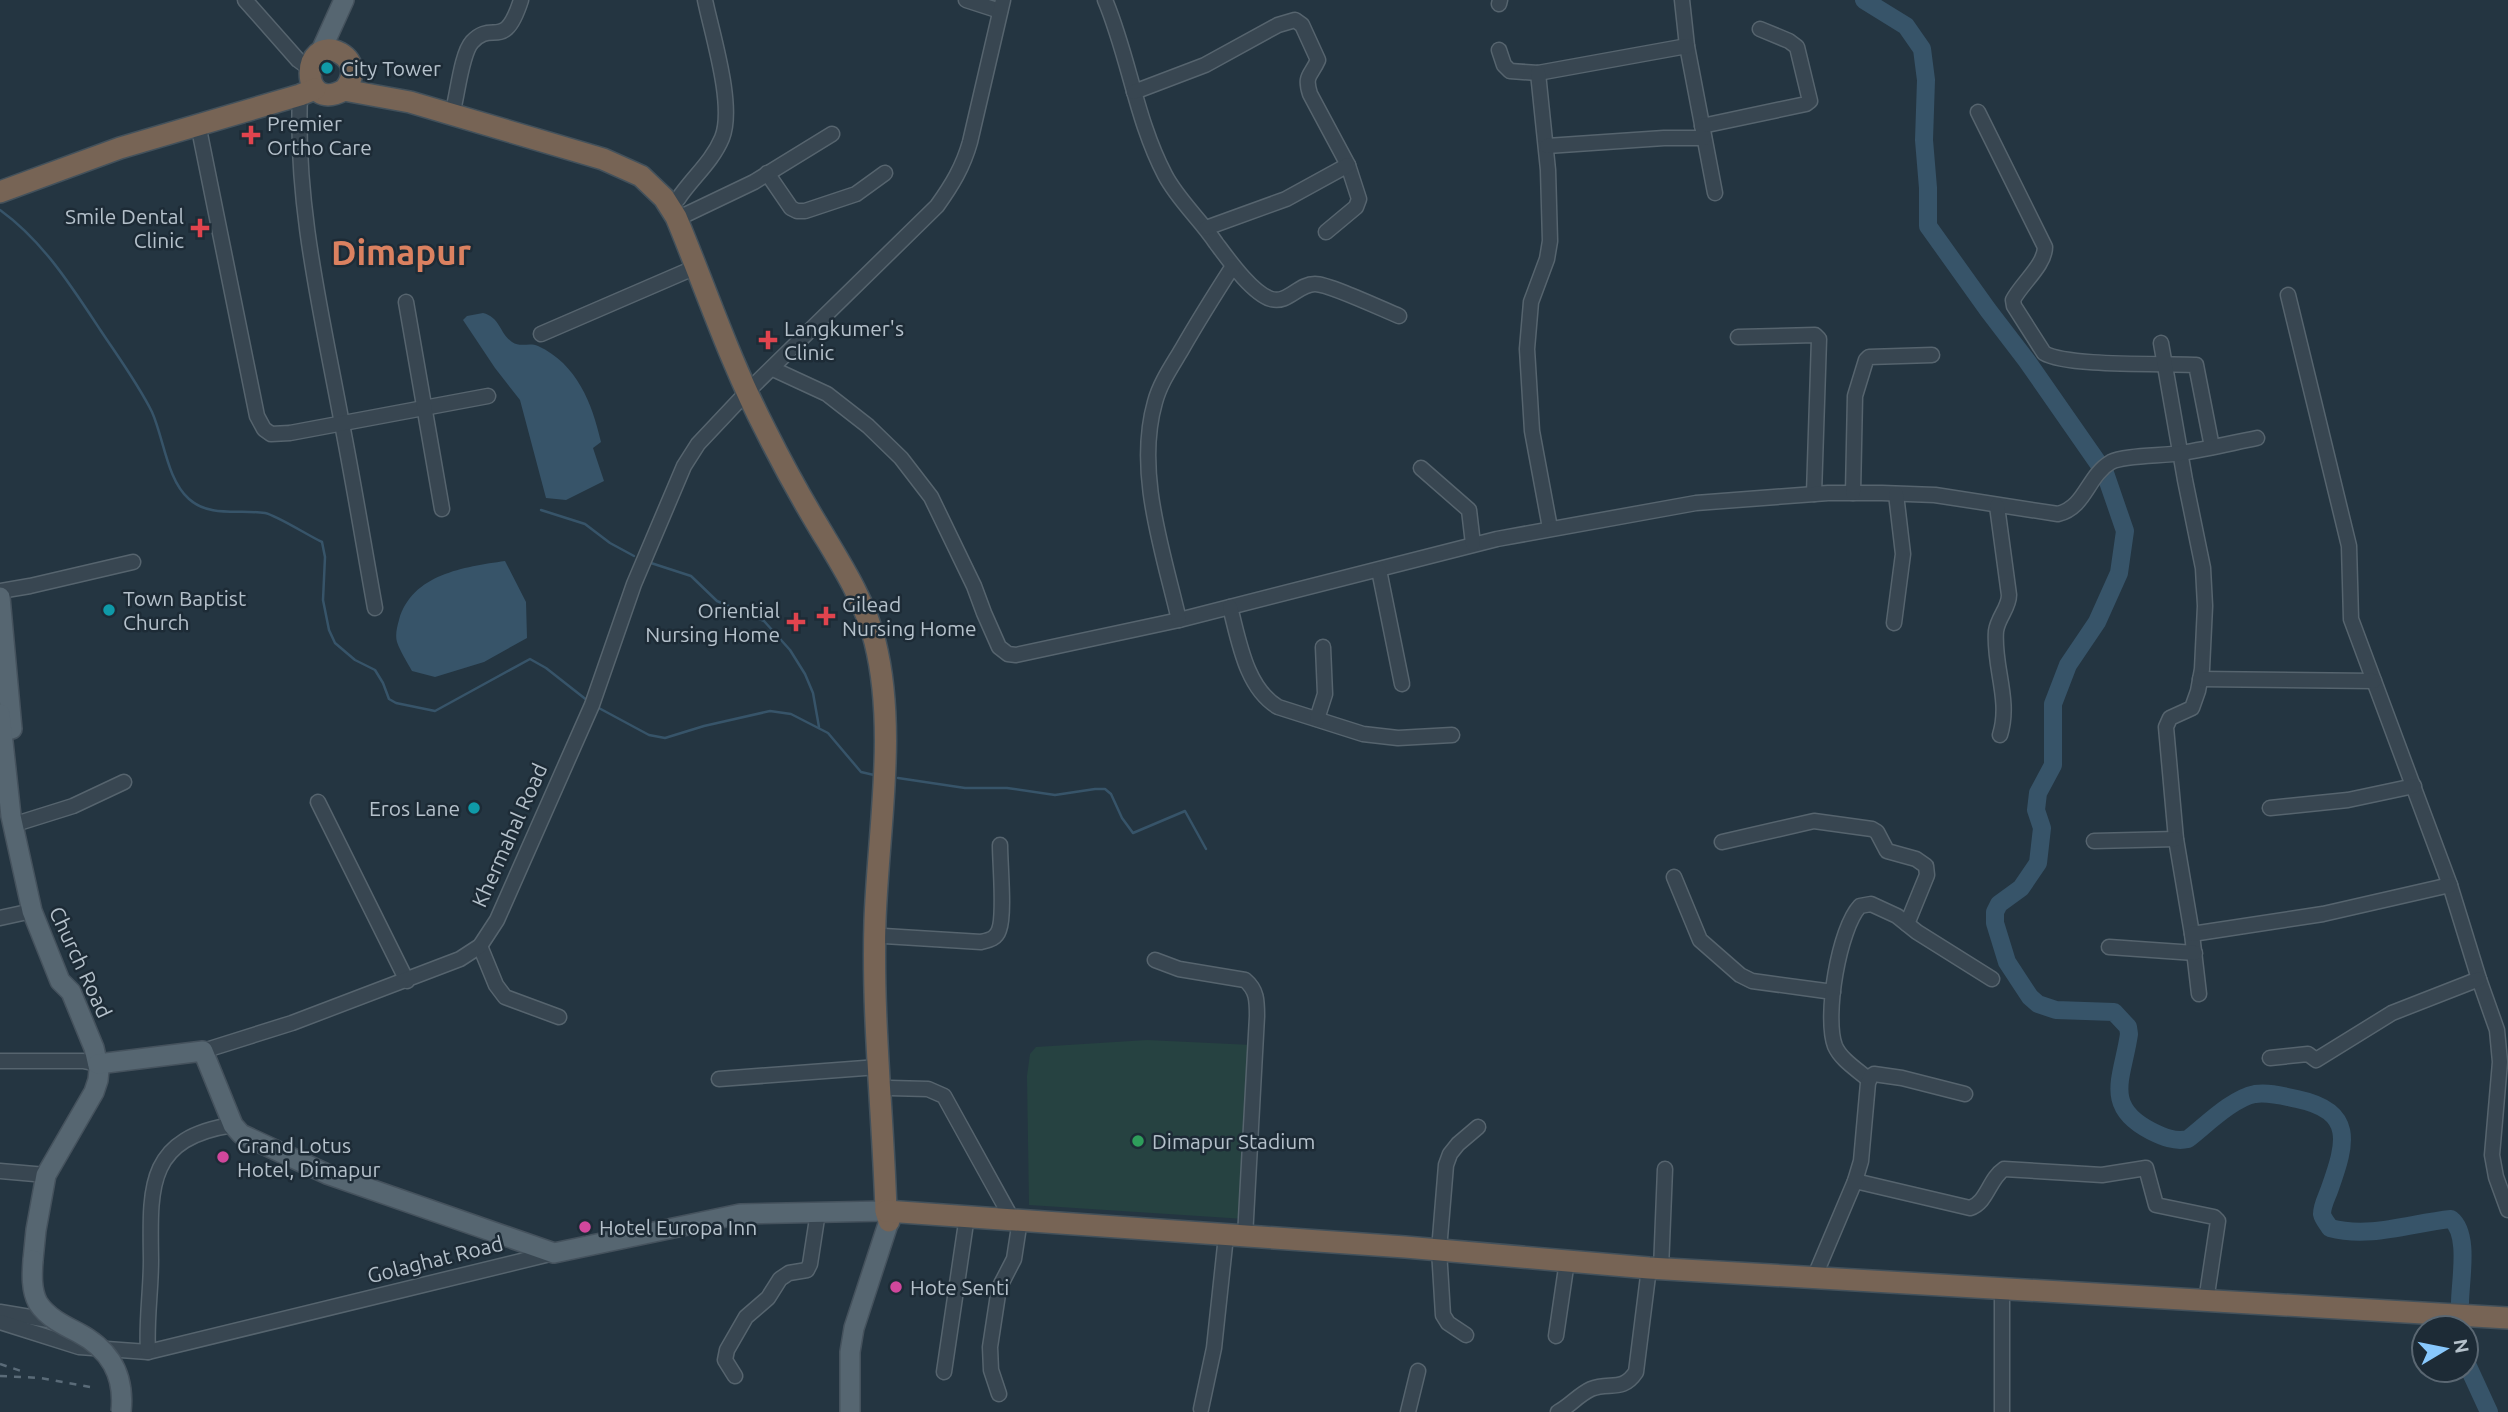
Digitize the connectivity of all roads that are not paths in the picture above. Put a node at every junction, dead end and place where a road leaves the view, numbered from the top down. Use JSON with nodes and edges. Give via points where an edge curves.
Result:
{"nodes":[{"id":1,"x":245,"y":0,"type":"edge"},
{"id":2,"x":344,"y":0,"type":"edge"},
{"id":3,"x":355,"y":0,"type":"edge"},
{"id":4,"x":521,"y":0,"type":"edge"},
{"id":5,"x":705,"y":0,"type":"edge"},
{"id":6,"x":966,"y":0,"type":"edge"},
{"id":7,"x":1105,"y":0,"type":"edge"},
{"id":8,"x":1682,"y":0,"type":"edge"},
{"id":9,"x":1001,"y":6,"type":"edge"},
{"id":10,"x":1760,"y":29,"type":"dead end"},
{"id":11,"x":1687,"y":46,"type":"junction"},
{"id":12,"x":1499,"y":50,"type":"dead end"},
{"id":13,"x":315,"y":73,"type":"junction"},
{"id":14,"x":1538,"y":74,"type":"junction"},
{"id":15,"x":349,"y":82,"type":"junction"},
{"id":16,"x":1134,"y":92,"type":"junction"},
{"id":17,"x":454,"y":106,"type":"junction"},
{"id":18,"x":1978,"y":112,"type":"dead end"},
{"id":19,"x":198,"y":124,"type":"junction"},
{"id":20,"x":1703,"y":132,"type":"junction"},
{"id":21,"x":832,"y":134,"type":"dead end"},
{"id":22,"x":1547,"y":146,"type":"junction"},
{"id":23,"x":1348,"y":165,"type":"junction"},
{"id":24,"x":767,"y":173,"type":"junction"},
{"id":25,"x":885,"y":173,"type":"dead end"},
{"id":26,"x":0,"y":180,"type":"edge"},
{"id":27,"x":0,"y":192,"type":"edge"},
{"id":28,"x":1715,"y":193,"type":"dead end"},
{"id":29,"x":681,"y":207,"type":"junction"},
{"id":30,"x":1206,"y":228,"type":"junction"},
{"id":31,"x":1326,"y":232,"type":"dead end"},
{"id":32,"x":1233,"y":266,"type":"junction"},
{"id":33,"x":696,"y":267,"type":"junction"},
{"id":34,"x":2288,"y":295,"type":"dead end"},
{"id":35,"x":406,"y":302,"type":"dead end"},
{"id":36,"x":1399,"y":316,"type":"dead end"},
{"id":37,"x":541,"y":334,"type":"dead end"},
{"id":38,"x":1738,"y":337,"type":"dead end"},
{"id":39,"x":2161,"y":343,"type":"dead end"},
{"id":40,"x":1932,"y":355,"type":"dead end"},
{"id":41,"x":2165,"y":366,"type":"junction"},
{"id":42,"x":773,"y":369,"type":"junction"},
{"id":43,"x":751,"y":388,"type":"junction"},
{"id":44,"x":488,"y":397,"type":"dead end"},
{"id":45,"x":423,"y":408,"type":"junction"},
{"id":46,"x":342,"y":423,"type":"junction"},
{"id":47,"x":2257,"y":438,"type":"dead end"},
{"id":48,"x":2212,"y":447,"type":"junction"},
{"id":49,"x":2180,"y":453,"type":"junction"},
{"id":50,"x":1421,"y":468,"type":"dead end"},
{"id":51,"x":1853,"y":493,"type":"junction"},
{"id":52,"x":1814,"y":494,"type":"junction"},
{"id":53,"x":1896,"y":494,"type":"junction"},
{"id":54,"x":1997,"y":506,"type":"junction"},
{"id":55,"x":442,"y":509,"type":"dead end"},
{"id":56,"x":1549,"y":528,"type":"junction"},
{"id":57,"x":1473,"y":544,"type":"junction"},
{"id":58,"x":133,"y":562,"type":"dead end"},
{"id":59,"x":1378,"y":570,"type":"junction"},
{"id":60,"x":0,"y":591,"type":"edge"},
{"id":61,"x":0,"y":597,"type":"edge"},
{"id":62,"x":1230,"y":607,"type":"junction"},
{"id":63,"x":375,"y":608,"type":"dead end"},
{"id":64,"x":1179,"y":620,"type":"junction"},
{"id":65,"x":1894,"y":623,"type":"dead end"},
{"id":66,"x":1323,"y":647,"type":"dead end"},
{"id":67,"x":2200,"y":679,"type":"junction"},
{"id":68,"x":2374,"y":681,"type":"junction"},
{"id":69,"x":1402,"y":684,"type":"dead end"},
{"id":70,"x":0,"y":714,"type":"edge"},
{"id":71,"x":1317,"y":719,"type":"junction"},
{"id":72,"x":1452,"y":734,"type":"dead end"},
{"id":73,"x":2000,"y":735,"type":"dead end"},
{"id":74,"x":124,"y":782,"type":"dead end"},
{"id":75,"x":2414,"y":786,"type":"junction"},
{"id":76,"x":318,"y":802,"type":"dead end"},
{"id":77,"x":2270,"y":808,"type":"dead end"},
{"id":78,"x":22,"y":822,"type":"junction"},
{"id":79,"x":2176,"y":838,"type":"junction"},
{"id":80,"x":2094,"y":841,"type":"dead end"},
{"id":81,"x":1722,"y":842,"type":"dead end"},
{"id":82,"x":1000,"y":845,"type":"dead end"},
{"id":83,"x":1674,"y":877,"type":"dead end"},
{"id":84,"x":2450,"y":885,"type":"junction"},
{"id":85,"x":32,"y":911,"type":"junction"},
{"id":86,"x":0,"y":918,"type":"edge"},
{"id":87,"x":1907,"y":924,"type":"junction"},
{"id":88,"x":2192,"y":934,"type":"junction"},
{"id":89,"x":884,"y":936,"type":"junction"},
{"id":90,"x":480,"y":946,"type":"junction"},
{"id":91,"x":2109,"y":947,"type":"dead end"},
{"id":92,"x":2194,"y":953,"type":"junction"},
{"id":93,"x":1155,"y":960,"type":"dead end"},
{"id":94,"x":1992,"y":979,"type":"dead end"},
{"id":95,"x":2479,"y":979,"type":"junction"},
{"id":96,"x":407,"y":981,"type":"junction"},
{"id":97,"x":71,"y":992,"type":"junction"},
{"id":98,"x":1833,"y":992,"type":"junction"},
{"id":99,"x":2199,"y":994,"type":"dead end"},
{"id":100,"x":559,"y":1017,"type":"dead end"},
{"id":101,"x":203,"y":1051,"type":"junction"},
{"id":102,"x":2270,"y":1058,"type":"dead end"},
{"id":103,"x":0,"y":1061,"type":"edge"},
{"id":104,"x":98,"y":1064,"type":"junction"},
{"id":105,"x":878,"y":1068,"type":"junction"},
{"id":106,"x":719,"y":1079,"type":"dead end"},
{"id":107,"x":1869,"y":1080,"type":"junction"},
{"id":108,"x":890,"y":1088,"type":"junction"},
{"id":109,"x":1965,"y":1094,"type":"dead end"},
{"id":110,"x":233,"y":1125,"type":"junction"},
{"id":111,"x":1478,"y":1127,"type":"dead end"},
{"id":112,"x":1665,"y":1169,"type":"dead end"},
{"id":113,"x":0,"y":1171,"type":"edge"},
{"id":114,"x":46,"y":1175,"type":"junction"},
{"id":115,"x":1855,"y":1181,"type":"junction"},
{"id":116,"x":2508,"y":1210,"type":"edge"},
{"id":117,"x":818,"y":1212,"type":"junction"},
{"id":118,"x":890,"y":1215,"type":"junction"},
{"id":119,"x":967,"y":1216,"type":"junction"},
{"id":120,"x":1016,"y":1220,"type":"junction"},
{"id":121,"x":1236,"y":1236,"type":"junction"},
{"id":122,"x":1439,"y":1250,"type":"junction"},
{"id":123,"x":554,"y":1253,"type":"junction"},
{"id":124,"x":1567,"y":1261,"type":"junction"},
{"id":125,"x":1655,"y":1269,"type":"junction"},
{"id":126,"x":1814,"y":1278,"type":"junction"},
{"id":127,"x":2002,"y":1288,"type":"junction"},
{"id":128,"x":2206,"y":1301,"type":"junction"},
{"id":129,"x":0,"y":1312,"type":"edge"},
{"id":130,"x":2508,"y":1318,"type":"edge"},
{"id":131,"x":55,"y":1321,"type":"junction"},
{"id":132,"x":0,"y":1322,"type":"edge"},
{"id":133,"x":1466,"y":1335,"type":"dead end"},
{"id":134,"x":1556,"y":1336,"type":"dead end"},
{"id":135,"x":148,"y":1352,"type":"junction"},
{"id":136,"x":1418,"y":1371,"type":"dead end"},
{"id":137,"x":944,"y":1373,"type":"dead end"},
{"id":138,"x":735,"y":1376,"type":"dead end"},
{"id":139,"x":999,"y":1394,"type":"dead end"},
{"id":140,"x":1201,"y":1409,"type":"dead end"},
{"id":141,"x":121,"y":1412,"type":"edge"},
{"id":142,"x":849,"y":1412,"type":"edge"},
{"id":143,"x":1408,"y":1412,"type":"edge"},
{"id":144,"x":1558,"y":1412,"type":"edge"},
{"id":145,"x":2002,"y":1412,"type":"edge"}],
"edges":[{"from":1,"to":13,"type":"street"},
{"from":2,"to":13,"type":"main road"},
{"from":3,"to":13,"type":"main road"},
{"from":4,"to":17,"type":"street","via":[[509,28],[483,35],[467,48]]},
{"from":5,"to":29,"type":"street","via":[[726,100],[726,126]]},
{"from":6,"to":9,"type":"street"},
{"from":7,"to":16,"type":"street"},
{"from":8,"to":11,"type":"street"},
{"from":9,"to":42,"type":"street","name":"Khermahal Road","via":[[964,165],[953,184],[937,206]]},
{"from":10,"to":20,"type":"street","via":[[1797,47],[1810,101]]},
{"from":11,"to":14,"type":"street"},
{"from":11,"to":20,"type":"street"},
{"from":12,"to":14,"type":"street","via":[[1510,71]]},
{"from":13,"to":15,"type":"highway","via":[[330,95]]},
{"from":13,"to":15,"type":"highway","via":[[346,57],[351,65]]},
{"from":13,"to":19,"type":"highway"},
{"from":13,"to":26,"type":"highway","via":[[271,94]]},
{"from":13,"to":46,"type":"street","via":[[300,181]]},
{"from":14,"to":22,"type":"street"},
{"from":15,"to":17,"type":"highway"},
{"from":15,"to":33,"type":"highway","via":[[603,159],[641,176],[676,217]]},
{"from":16,"to":23,"type":"street","via":[[1205,65],[1295,20],[1302,25],[1318,60],[1307,76],[1310,94]]},
{"from":16,"to":30,"type":"street","via":[[1144,129],[1167,179]]},
{"from":17,"to":29,"type":"highway","via":[[629,157],[653,171]]},
{"from":18,"to":41,"type":"street","via":[[2045,247],[2013,299],[2048,356]]},
{"from":19,"to":27,"type":"highway"},
{"from":19,"to":46,"type":"street","via":[[257,416],[271,434]]},
{"from":20,"to":22,"type":"street"},
{"from":20,"to":28,"type":"street"},
{"from":21,"to":24,"type":"street"},
{"from":22,"to":56,"type":"street","via":[[1550,242],[1531,302],[1527,349],[1532,432]]},
{"from":23,"to":30,"type":"street","via":[[1286,200]]},
{"from":23,"to":31,"type":"street","via":[[1359,199]]},
{"from":24,"to":25,"type":"street","via":[[791,208],[805,211],[856,194]]},
{"from":24,"to":29,"type":"street","via":[[746,186]]},
{"from":29,"to":43,"type":"highway"},
{"from":30,"to":32,"type":"street"},
{"from":32,"to":36,"type":"street","via":[[1274,300],[1319,284]]},
{"from":32,"to":64,"type":"street","via":[[1168,373],[1155,401],[1150,429],[1155,514]]},
{"from":33,"to":37,"type":"street"},
{"from":33,"to":43,"type":"highway","via":[[721,334]]},
{"from":34,"to":68,"type":"street","via":[[2349,546],[2350,614]]},
{"from":35,"to":45,"type":"street"},
{"from":38,"to":52,"type":"street","via":[[1815,335],[1819,339]]},
{"from":39,"to":41,"type":"street"},
{"from":40,"to":51,"type":"street","via":[[1866,360],[1855,396]]},
{"from":41,"to":48,"type":"street","via":[[2197,366]]},
{"from":41,"to":49,"type":"street"},
{"from":42,"to":43,"type":"street","name":"Khermahal Road"},
{"from":42,"to":64,"type":"street","via":[[827,394],[901,458],[930,497],[1003,652],[1023,654]]},
{"from":43,"to":89,"type":"highway","via":[[862,584],[885,642],[893,693],[894,760]]},
{"from":43,"to":90,"type":"street","name":"Khermahal Road","via":[[698,444],[684,466],[634,584],[592,705],[496,920]]},
{"from":43,"to":105,"type":"highway","via":[[789,474],[848,578],[875,641],[884,735],[875,920]]},
{"from":44,"to":45,"type":"street"},
{"from":45,"to":46,"type":"street"},
{"from":45,"to":55,"type":"street"},
{"from":46,"to":63,"type":"street"},
{"from":47,"to":48,"type":"street"},
{"from":48,"to":49,"type":"street"},
{"from":49,"to":54,"type":"street","via":[[2112,462],[2098,472],[2070,511],[2047,514]]},
{"from":49,"to":67,"type":"street","via":[[2203,568]]},
{"from":50,"to":57,"type":"street","via":[[1469,510]]},
{"from":51,"to":52,"type":"street"},
{"from":51,"to":53,"type":"street"},
{"from":52,"to":56,"type":"street","via":[[1696,503]]},
{"from":53,"to":54,"type":"street","via":[[1935,495]]},
{"from":53,"to":65,"type":"street","via":[[1903,554]]},
{"from":54,"to":73,"type":"street","via":[[2009,594],[1996,629],[2005,706]]},
{"from":56,"to":57,"type":"street"},
{"from":57,"to":59,"type":"street"},
{"from":58,"to":60,"type":"street"},
{"from":59,"to":62,"type":"street"},
{"from":59,"to":69,"type":"street"},
{"from":61,"to":78,"type":"main road"},
{"from":62,"to":64,"type":"street"},
{"from":62,"to":71,"type":"street","via":[[1239,642],[1265,699]]},
{"from":66,"to":71,"type":"street","via":[[1325,694]]},
{"from":67,"to":68,"type":"street"},
{"from":67,"to":79,"type":"street","via":[[2192,708],[2170,718],[2166,727]]},
{"from":68,"to":75,"type":"street"},
{"from":70,"to":85,"type":"main road","name":"Church Road","via":[[11,816]]},
{"from":71,"to":72,"type":"street","via":[[1386,737]]},
{"from":74,"to":78,"type":"street","via":[[73,806]]},
{"from":75,"to":77,"type":"street","via":[[2348,800]]},
{"from":75,"to":84,"type":"street"},
{"from":76,"to":96,"type":"street"},
{"from":78,"to":97,"type":"main road"},
{"from":79,"to":80,"type":"street"},
{"from":79,"to":88,"type":"street"},
{"from":81,"to":87,"type":"street","via":[[1814,821],[1872,829],[1887,851],[1926,866],[1927,875]]},
{"from":82,"to":89,"type":"street","via":[[1000,930],[994,938],[981,942]]},
{"from":83,"to":98,"type":"street","via":[[1700,940],[1740,975],[1752,981]]},
{"from":84,"to":88,"type":"street","via":[[2323,914]]},
{"from":84,"to":95,"type":"street"},
{"from":85,"to":86,"type":"street"},
{"from":85,"to":97,"type":"main road","name":"Church Road","via":[[60,981]]},
{"from":87,"to":94,"type":"street"},
{"from":87,"to":98,"type":"street","via":[[1882,908],[1860,906],[1842,939]]},
{"from":88,"to":92,"type":"street"},
{"from":89,"to":108,"type":"highway"},
{"from":90,"to":96,"type":"street","name":"Khermahal Road"},
{"from":90,"to":100,"type":"street","via":[[505,997]]},
{"from":91,"to":92,"type":"street"},
{"from":92,"to":99,"type":"street"},
{"from":93,"to":121,"type":"street","via":[[1179,969],[1245,980],[1253,986],[1257,999]]},
{"from":95,"to":102,"type":"street","via":[[2392,1013],[2315,1060],[2308,1054]]},
{"from":95,"to":116,"type":"street","via":[[2500,1045],[2493,1154]]},
{"from":96,"to":101,"type":"street","name":"Khermahal Road"},
{"from":97,"to":104,"type":"main road","name":"Church Road"},
{"from":98,"to":107,"type":"street","via":[[1833,1042],[1843,1058]]},
{"from":101,"to":104,"type":"main road","name":"Khermahal Road"},
{"from":101,"to":110,"type":"main road"},
{"from":103,"to":104,"type":"street"},
{"from":104,"to":114,"type":"main road","via":[[94,1092]]},
{"from":105,"to":106,"type":"street"},
{"from":105,"to":118,"type":"highway"},
{"from":107,"to":109,"type":"street","via":[[1874,1074],[1902,1078]]},
{"from":107,"to":115,"type":"street"},
{"from":108,"to":118,"type":"highway","via":[[896,1178]]},
{"from":108,"to":120,"type":"street","via":[[928,1089],[944,1096]]},
{"from":110,"to":123,"type":"main road","via":[[241,1134],[327,1174]]},
{"from":110,"to":135,"type":"street","via":[[183,1141],[160,1165],[149,1219]]},
{"from":111,"to":122,"type":"street","via":[[1458,1144],[1446,1165]]},
{"from":112,"to":125,"type":"street"},
{"from":113,"to":114,"type":"street"},
{"from":114,"to":131,"type":"main road","bridge":true,"via":[[32,1278],[39,1304]]},
{"from":115,"to":126,"type":"street"},
{"from":115,"to":128,"type":"street","via":[[1970,1208],[1980,1203],[2004,1169],[2102,1175],[2146,1168],[2156,1205],[2218,1221]]},
{"from":117,"to":118,"type":"main road","name":"Golaghat Road"},
{"from":117,"to":123,"type":"main road","name":"Golaghat Road","via":[[740,1214]]},
{"from":117,"to":138,"type":"street","via":[[807,1270],[780,1279],[768,1298],[746,1317],[727,1350],[725,1360]]},
{"from":118,"to":119,"type":"highway"},
{"from":118,"to":142,"type":"main road","via":[[862,1297],[850,1352]]},
{"from":119,"to":120,"type":"highway"},
{"from":119,"to":137,"type":"street"},
{"from":120,"to":121,"type":"highway"},
{"from":120,"to":139,"type":"street","via":[[1014,1259],[999,1288],[990,1347]]},
{"from":121,"to":122,"type":"highway"},
{"from":121,"to":140,"type":"street"},
{"from":122,"to":124,"type":"highway"},
{"from":122,"to":133,"type":"street","via":[[1443,1315]]},
{"from":123,"to":135,"type":"street","name":"Golaghat Road"},
{"from":124,"to":125,"type":"highway"},
{"from":124,"to":134,"type":"street"},
{"from":125,"to":126,"type":"highway"},
{"from":125,"to":144,"type":"street","via":[[1636,1372],[1630,1381],[1598,1386]]},
{"from":126,"to":127,"type":"highway"},
{"from":127,"to":128,"type":"highway"},
{"from":127,"to":145,"type":"street"},
{"from":128,"to":130,"type":"highway"},
{"from":129,"to":131,"type":"street"},
{"from":131,"to":141,"type":"main road","bridge":true,"via":[[110,1356],[120,1384]]},
{"from":132,"to":135,"type":"street","name":"Golaghat Road","via":[[79,1347]]},
{"from":136,"to":143,"type":"street"}]}
